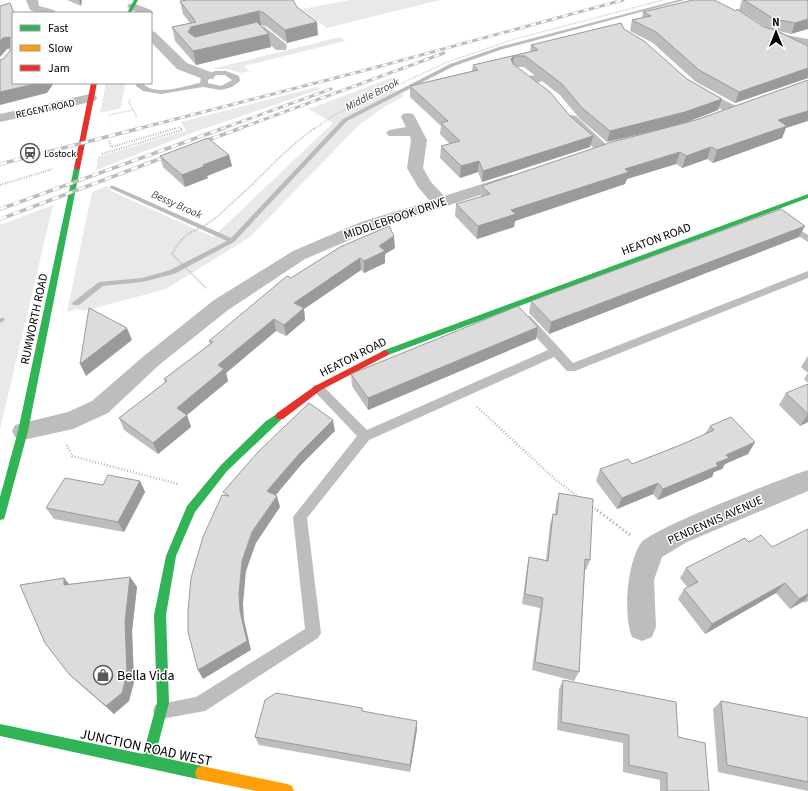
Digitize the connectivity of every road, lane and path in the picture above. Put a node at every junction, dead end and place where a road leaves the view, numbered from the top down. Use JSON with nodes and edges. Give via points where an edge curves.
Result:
{"nodes":[{"id":1,"x":32,"y":0,"type":"edge"},
{"id":2,"x":133,"y":6,"type":"edge"},
{"id":3,"x":47,"y":12,"type":"edge"},
{"id":4,"x":145,"y":12,"type":"edge"},
{"id":5,"x":761,"y":32,"type":"edge"},
{"id":6,"x":152,"y":36,"type":"edge"},
{"id":7,"x":233,"y":36,"type":"edge"},
{"id":8,"x":808,"y":43,"type":"edge"},
{"id":9,"x":281,"y":46,"type":"dead end"},
{"id":10,"x":182,"y":49,"type":"edge"},
{"id":11,"x":169,"y":52,"type":"junction"},
{"id":12,"x":518,"y":71,"type":"edge"},
{"id":13,"x":206,"y":80,"type":"joint"},
{"id":14,"x":684,"y":80,"type":"edge"},
{"id":15,"x":539,"y":82,"type":"edge"},
{"id":16,"x":94,"y":84,"type":"edge"},
{"id":17,"x":140,"y":84,"type":"edge"},
{"id":18,"x":90,"y":98,"type":"junction"},
{"id":19,"x":564,"y":111,"type":"edge"},
{"id":20,"x":408,"y":117,"type":"dead end"},
{"id":21,"x":0,"y":118,"type":"edge"},
{"id":22,"x":713,"y":118,"type":"edge"},
{"id":23,"x":415,"y":131,"type":"junction"},
{"id":24,"x":394,"y":133,"type":"dead end"},
{"id":25,"x":110,"y":141,"type":"dead end"},
{"id":26,"x":604,"y":150,"type":"edge"},
{"id":27,"x":78,"y":161,"type":"junction"},
{"id":28,"x":42,"y":172,"type":"dead end"},
{"id":29,"x":522,"y":176,"type":"edge"},
{"id":30,"x":0,"y":185,"type":"edge"},
{"id":31,"x":808,"y":196,"type":"edge"},
{"id":32,"x":440,"y":202,"type":"junction"},
{"id":33,"x":768,"y":210,"type":"junction"},
{"id":34,"x":808,"y":239,"type":"edge"},
{"id":35,"x":172,"y":254,"type":"dead end"},
{"id":36,"x":808,"y":274,"type":"edge"},
{"id":37,"x":197,"y":280,"type":"dead end"},
{"id":38,"x":513,"y":305,"type":"junction"},
{"id":39,"x":556,"y":351,"type":"junction"},
{"id":40,"x":318,"y":388,"type":"junction"},
{"id":41,"x":462,"y":393,"type":"junction"},
{"id":42,"x":56,"y":423,"type":"junction"},
{"id":43,"x":23,"y":430,"type":"junction"},
{"id":44,"x":365,"y":436,"type":"junction"},
{"id":45,"x":808,"y":480,"type":"edge"},
{"id":46,"x":206,"y":491,"type":"junction"},
{"id":47,"x":582,"y":500,"type":"edge"},
{"id":48,"x":589,"y":504,"type":"edge"},
{"id":49,"x":0,"y":516,"type":"edge"},
{"id":50,"x":651,"y":550,"type":"junction"},
{"id":51,"x":642,"y":627,"type":"dead end"},
{"id":52,"x":161,"y":711,"type":"junction"},
{"id":53,"x":0,"y":730,"type":"edge"},
{"id":54,"x":147,"y":762,"type":"junction"},
{"id":55,"x":287,"y":791,"type":"edge"}],
"edges":[{"from":1,"to":3,"type":"street","via":[[34,8]]},
{"from":2,"to":4,"type":"street"},
{"from":5,"to":8,"type":"street"},
{"from":6,"to":11,"type":"street"},
{"from":7,"to":9,"type":"street","via":[[259,28]]},
{"from":10,"to":11,"type":"street"},
{"from":11,"to":13,"type":"street","via":[[182,66]]},
{"from":12,"to":15,"type":"street"},
{"from":13,"to":17,"type":"lane","via":[[158,92],[143,90]]},
{"from":14,"to":22,"type":"street","via":[[700,92],[741,107]]},
{"from":16,"to":18,"type":"street","name":"RUMWORTH ROAD"},
{"from":18,"to":21,"type":"street","name":"REGENT ROAD"},
{"from":18,"to":27,"type":"street","name":"RUMWORTH ROAD"},
{"from":19,"to":26,"type":"street"},
{"from":20,"to":23,"type":"street"},
{"from":23,"to":24,"type":"street"},
{"from":23,"to":32,"type":"street","via":[[420,140],[415,168],[424,184]]},
{"from":25,"to":27,"type":"path","via":[[111,147],[180,126],[182,130]]},
{"from":27,"to":43,"type":"street","name":"RUMWORTH ROAD"},
{"from":28,"to":30,"type":"path"},
{"from":29,"to":32,"type":"street","name":"MIDDLEBROOK DRIVE"},
{"from":31,"to":33,"type":"street","name":"HEATON ROAD"},
{"from":32,"to":42,"type":"street","name":"MIDDLEBROOK DRIVE","via":[[368,226],[299,255],[221,305],[152,360],[100,407],[73,420]]},
{"from":33,"to":34,"type":"lane"},
{"from":33,"to":38,"type":"street","name":"HEATON ROAD"},
{"from":35,"to":37,"type":"path"},
{"from":36,"to":39,"type":"lane","via":[[571,368]]},
{"from":38,"to":39,"type":"lane"},
{"from":38,"to":40,"type":"street","name":"HEATON ROAD","via":[[389,351]]},
{"from":39,"to":41,"type":"lane"},
{"from":40,"to":44,"type":"lane"},
{"from":40,"to":46,"type":"street","name":"HEATON ROAD","via":[[269,424],[224,468]]},
{"from":41,"to":44,"type":"lane"},
{"from":41,"to":47,"type":"path"},
{"from":42,"to":43,"type":"street","name":"MIDDLEBROOK DRIVE"},
{"from":42,"to":46,"type":"path","via":[[72,456]]},
{"from":43,"to":49,"type":"street","name":"RUMWORTH ROAD"},
{"from":44,"to":52,"type":"lane","via":[[300,517],[313,633],[198,705]]},
{"from":45,"to":50,"type":"street","name":"PENDENNIS AVENUE","via":[[678,534]]},
{"from":46,"to":52,"type":"street","name":"HEATON ROAD","via":[[191,509],[171,556],[160,615],[163,703]]},
{"from":48,"to":50,"type":"path"},
{"from":50,"to":51,"type":"street","via":[[641,580]]},
{"from":52,"to":54,"type":"street","name":"HEATON ROAD"},
{"from":53,"to":54,"type":"street","name":"JUNCTION ROAD WEST"},
{"from":54,"to":55,"type":"street","name":"JUNCTION ROAD WEST"}]}
